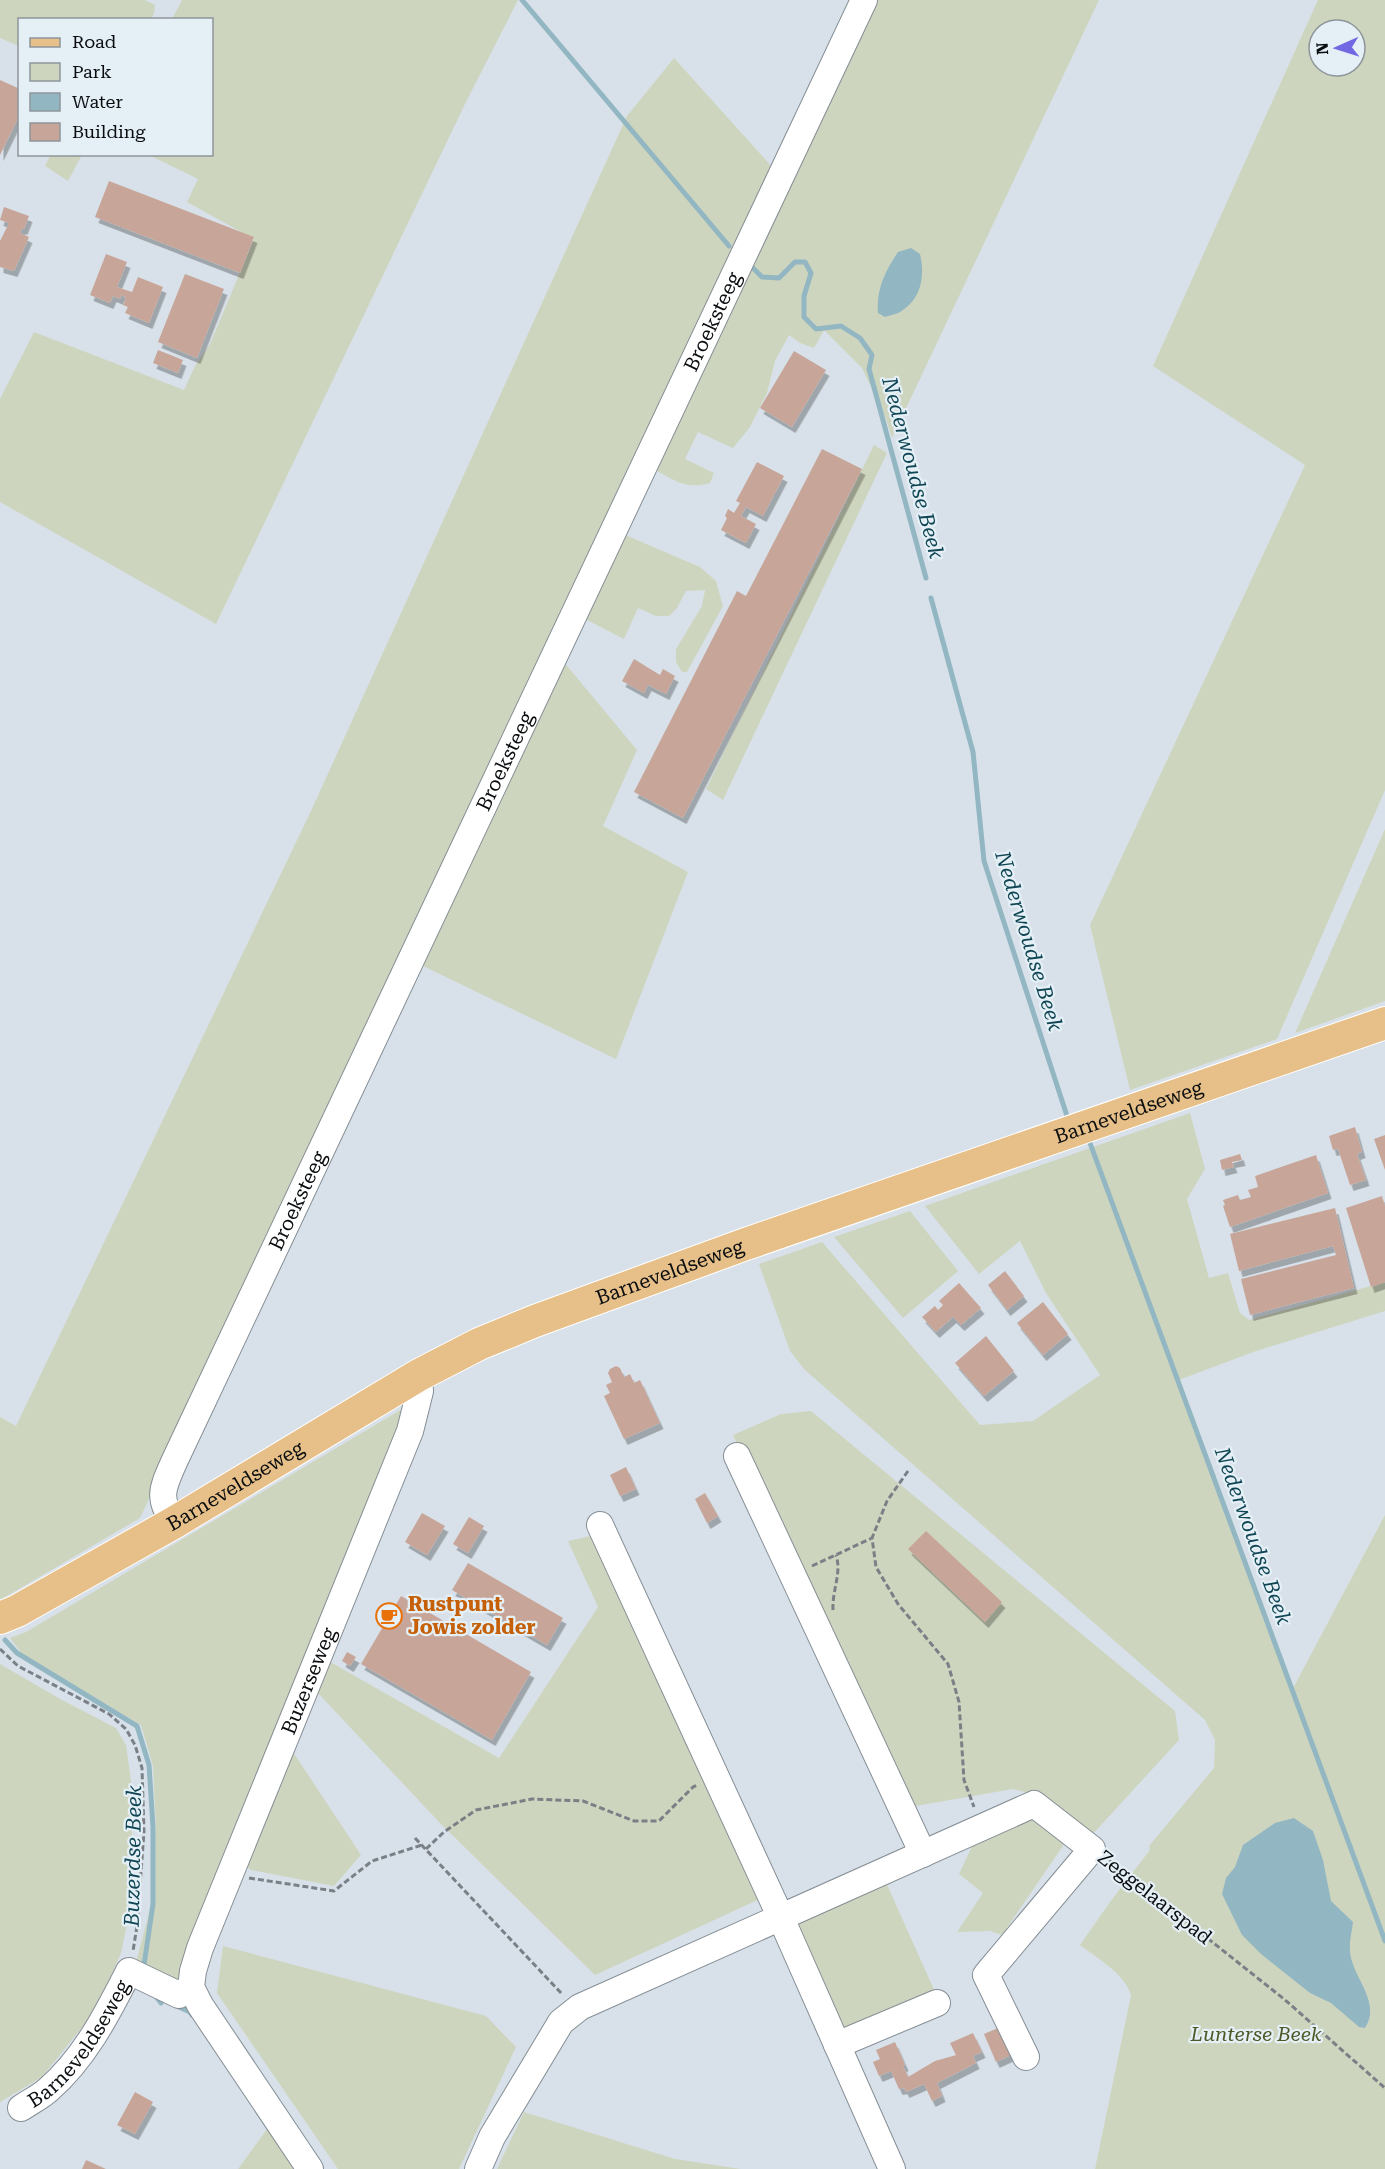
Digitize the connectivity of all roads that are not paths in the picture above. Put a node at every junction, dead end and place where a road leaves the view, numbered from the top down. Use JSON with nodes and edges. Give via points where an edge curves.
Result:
{"nodes":[{"id":1,"x":864,"y":0,"type":"edge"},
{"id":2,"x":1385,"y":1023,"type":"edge"},
{"id":3,"x":419,"y":1375,"type":"junction"},
{"id":4,"x":737,"y":1456,"type":"dead end"},
{"id":5,"x":175,"y":1522,"type":"junction"},
{"id":6,"x":600,"y":1525,"type":"dead end"},
{"id":7,"x":0,"y":1618,"type":"edge"},
{"id":8,"x":923,"y":1854,"type":"junction"},
{"id":9,"x":781,"y":1918,"type":"junction"},
{"id":10,"x":191,"y":1988,"type":"junction"},
{"id":11,"x":938,"y":2003,"type":"dead end"},
{"id":12,"x":837,"y":2045,"type":"junction"},
{"id":13,"x":1026,"y":2057,"type":"dead end"},
{"id":14,"x":21,"y":2108,"type":"dead end"},
{"id":15,"x":310,"y":2169,"type":"edge"},
{"id":16,"x":478,"y":2169,"type":"edge"},
{"id":17,"x":892,"y":2169,"type":"edge"}],
"edges":[{"from":1,"to":5,"type":"street","name":"Broeksteeg","via":[[171,1470],[162,1498]]},
{"from":2,"to":3,"type":"main road","name":"Barneveldseweg","via":[[743,1245],[535,1321]]},
{"from":3,"to":5,"type":"main road","name":"Barneveldseweg"},
{"from":3,"to":10,"type":"street","name":"Buzerseweg","via":[[420,1391],[410,1431],[200,1948]]},
{"from":4,"to":8,"type":"street"},
{"from":5,"to":7,"type":"main road","name":"Barneveldseweg"},
{"from":6,"to":9,"type":"street"},
{"from":8,"to":9,"type":"street"},
{"from":8,"to":13,"type":"street","name":"Zeggelaarspad","via":[[1034,1804],[1092,1849],[986,1975]]},
{"from":9,"to":12,"type":"street"},
{"from":9,"to":16,"type":"street","via":[[576,2010],[561,2022],[492,2137]]},
{"from":10,"to":14,"type":"street","name":"Barneveldseweg","via":[[179,1995],[129,1971],[103,2022],[69,2070]]},
{"from":10,"to":15,"type":"street"},
{"from":11,"to":12,"type":"street"},
{"from":12,"to":17,"type":"street"}]}
